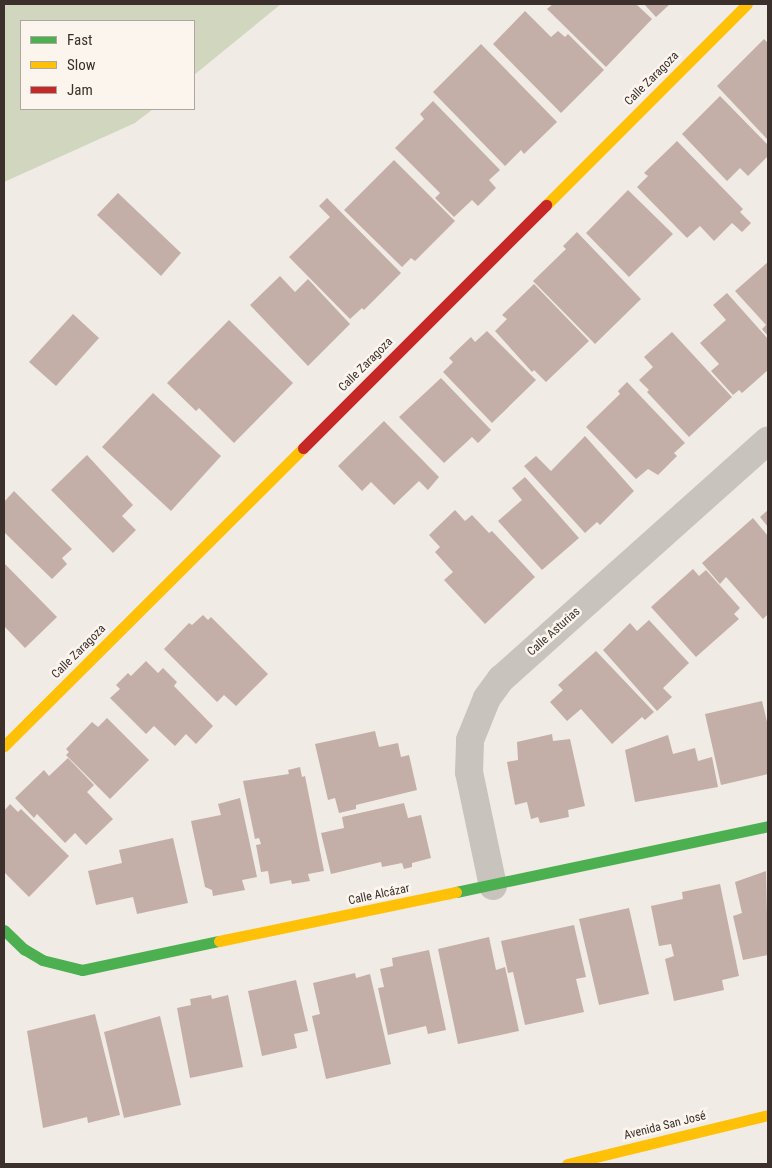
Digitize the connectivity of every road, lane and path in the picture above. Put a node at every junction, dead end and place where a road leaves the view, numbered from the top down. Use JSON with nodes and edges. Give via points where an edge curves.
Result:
{"nodes":[{"id":1,"x":747,"y":4,"type":"edge"},
{"id":2,"x":768,"y":440,"type":"edge"},
{"id":3,"x":4,"y":746,"type":"edge"},
{"id":4,"x":768,"y":826,"type":"edge"},
{"id":5,"x":493,"y":886,"type":"junction"},
{"id":6,"x":4,"y":930,"type":"edge"},
{"id":7,"x":768,"y":1116,"type":"edge"},
{"id":8,"x":567,"y":1164,"type":"edge"}],
"edges":[{"from":1,"to":3,"type":"street","name":"Calle Zaragoza"},
{"from":2,"to":5,"type":"street","name":"Calle Asturias","via":[[501,679],[487,698],[470,740],[469,772]]},
{"from":4,"to":5,"type":"street","name":"Calle Alcázar"},
{"from":5,"to":6,"type":"street","name":"Calle Alcázar","via":[[82,970],[42,960],[24,949]]},
{"from":7,"to":8,"type":"street","name":"Avenida San José"}]}
